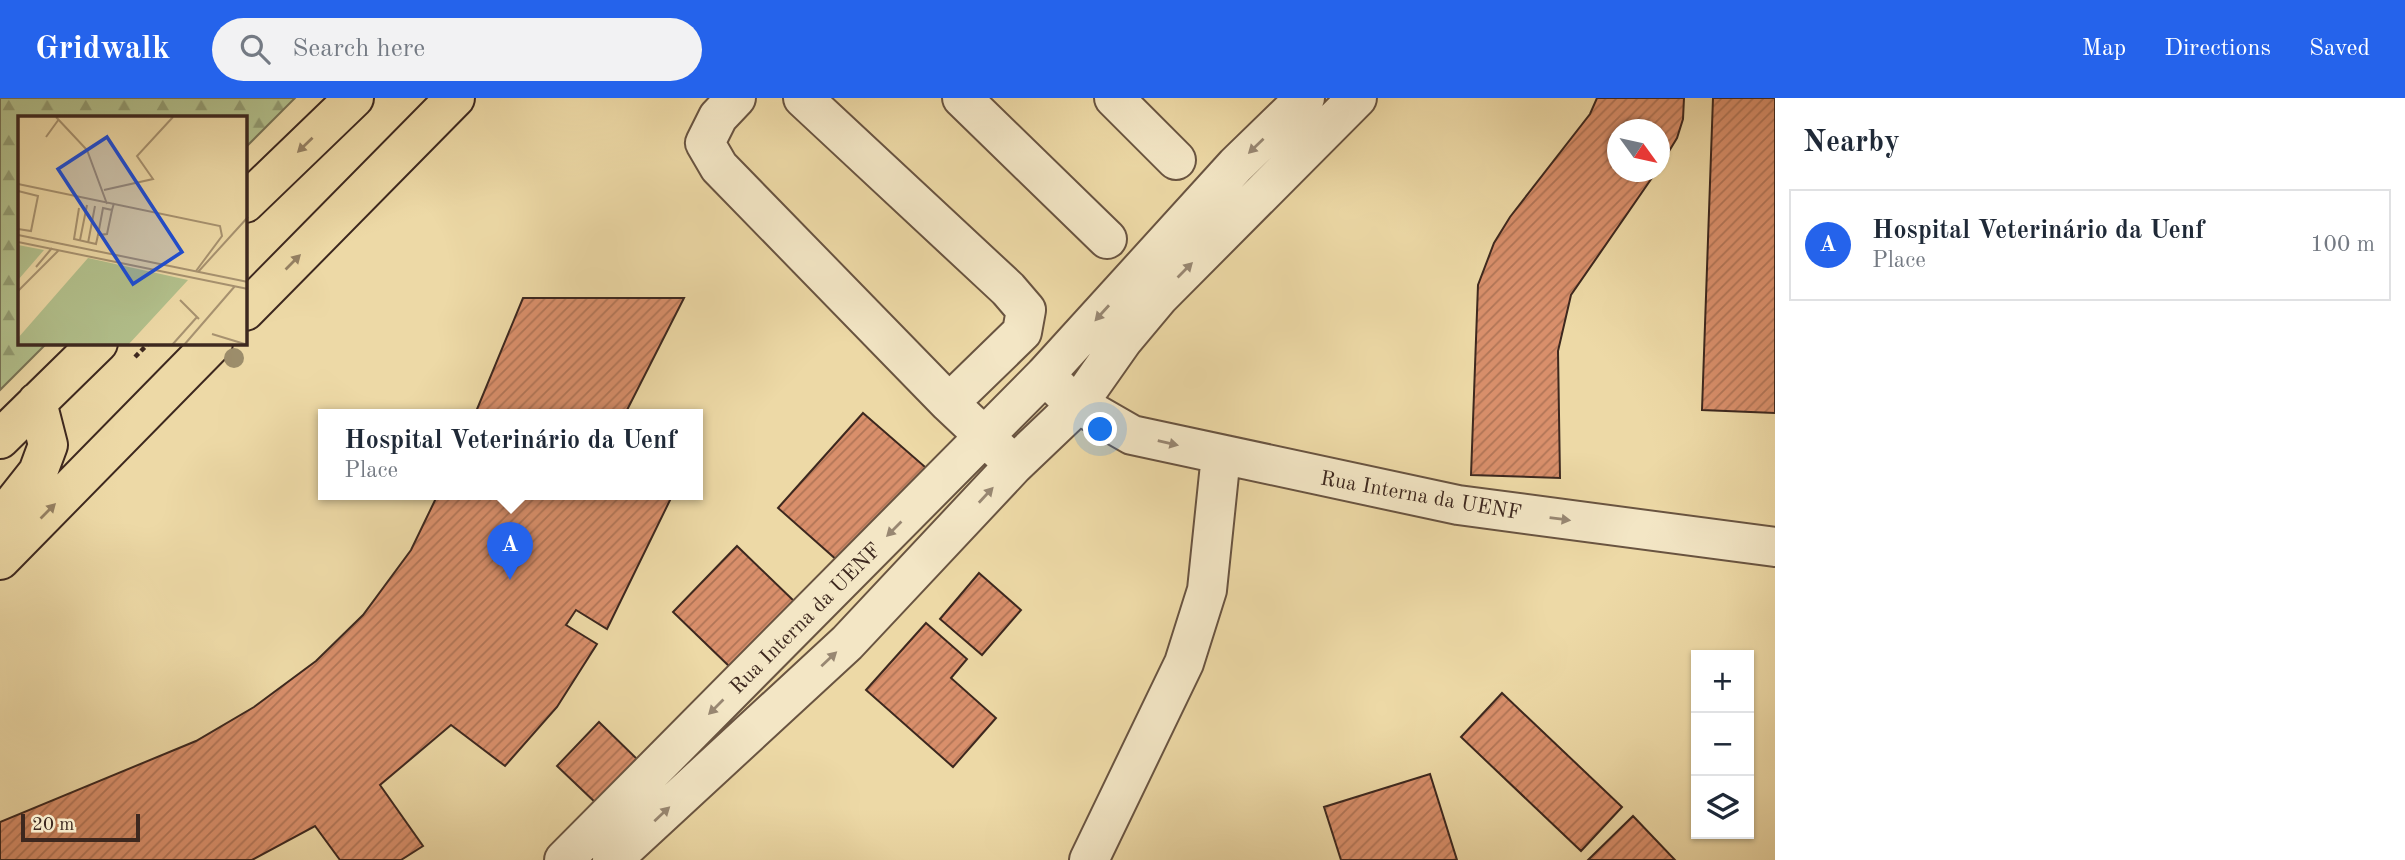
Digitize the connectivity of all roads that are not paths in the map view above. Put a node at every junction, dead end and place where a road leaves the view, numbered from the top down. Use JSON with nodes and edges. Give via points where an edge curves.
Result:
{"nodes":[{"id":1,"x":355,"y":98,"type":"edge"},
{"id":2,"x":454,"y":98,"type":"edge"},
{"id":3,"x":736,"y":98,"type":"edge"},
{"id":4,"x":803,"y":98,"type":"edge"},
{"id":5,"x":962,"y":98,"type":"edge"},
{"id":6,"x":1114,"y":98,"type":"edge"},
{"id":7,"x":1305,"y":98,"type":"edge"},
{"id":8,"x":1357,"y":98,"type":"edge"},
{"id":9,"x":1176,"y":160,"type":"dead end"},
{"id":10,"x":247,"y":201,"type":"edge"},
{"id":11,"x":1107,"y":239,"type":"dead end"},
{"id":12,"x":247,"y":309,"type":"edge"},
{"id":13,"x":96,"y":345,"type":"edge"},
{"id":14,"x":212,"y":345,"type":"edge"},
{"id":15,"x":1045,"y":375,"type":"junction"},
{"id":16,"x":37,"y":402,"type":"junction"},
{"id":17,"x":949,"y":403,"type":"junction"},
{"id":18,"x":1078,"y":404,"type":"junction"},
{"id":19,"x":986,"y":436,"type":"junction"},
{"id":20,"x":0,"y":439,"type":"edge"},
{"id":21,"x":1221,"y":455,"type":"junction"},
{"id":22,"x":1014,"y":465,"type":"junction"},
{"id":23,"x":0,"y":520,"type":"edge"},
{"id":24,"x":1775,"y":547,"type":"edge"},
{"id":25,"x":0,"y":560,"type":"edge"},
{"id":26,"x":564,"y":860,"type":"edge"},
{"id":27,"x":612,"y":860,"type":"edge"},
{"id":28,"x":1089,"y":860,"type":"edge"}],
"edges":[{"from":1,"to":10,"type":"main road","one_way":true},
{"from":12,"to":2,"type":"main road","one_way":true},
{"from":3,"to":17,"type":"lane","via":[[718,117],[705,143],[719,167]]},
{"from":4,"to":17,"type":"lane","via":[[1026,310],[1022,332]]},
{"from":5,"to":11,"type":"lane"},
{"from":6,"to":9,"type":"lane"},
{"from":7,"to":15,"type":"lane","name":"Rua Interna da UENF","one_way":true,"via":[[1236,165]]},
{"from":18,"to":8,"type":"lane","name":"Rua Interna da UENF","one_way":true,"via":[[1159,297]]},
{"from":13,"to":16,"type":"main road"},
{"from":25,"to":14,"type":"main road","one_way":true},
{"from":15,"to":18,"type":"lane","name":"Rua Interna da UENF"},
{"from":15,"to":19,"type":"lane","name":"Rua Interna da UENF"},
{"from":16,"to":20,"type":"main road"},
{"from":16,"to":23,"type":"main road","via":[[48,445],[38,472]]},
{"from":17,"to":19,"type":"lane"},
{"from":18,"to":21,"type":"lane","name":"Rua Interna da UENF","one_way":true,"via":[[1132,435]]},
{"from":18,"to":22,"type":"lane","name":"Rua Interna da UENF"},
{"from":19,"to":22,"type":"lane"},
{"from":19,"to":26,"type":"lane","name":"Rua Interna da UENF","one_way":true},
{"from":21,"to":24,"type":"lane","name":"Rua Interna da UENF","one_way":true,"via":[[1458,505]]},
{"from":21,"to":28,"type":"lane","via":[[1207,590],[1184,663]]},
{"from":27,"to":22,"type":"lane","name":"Rua Interna da UENF","one_way":true,"via":[[847,643]]}]}
